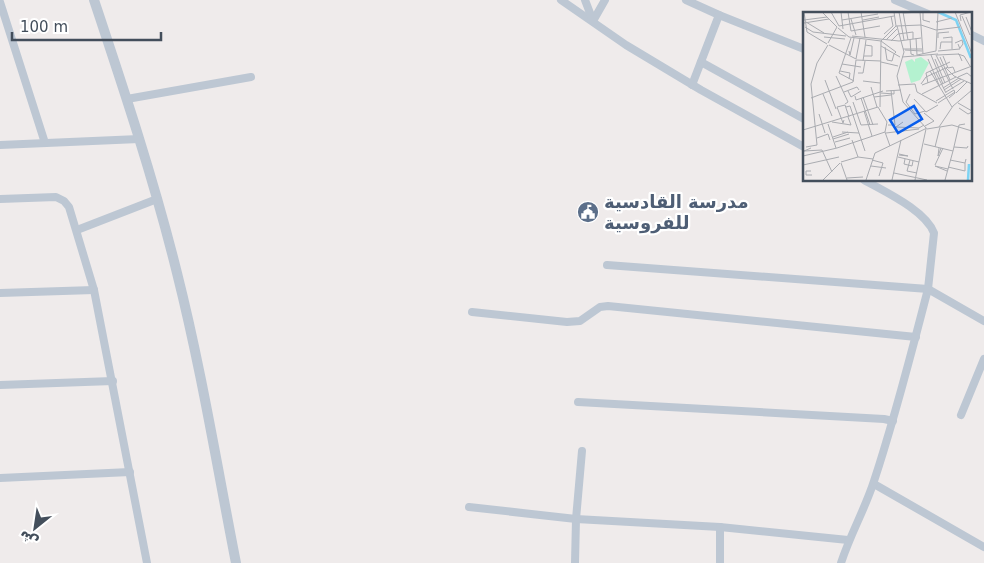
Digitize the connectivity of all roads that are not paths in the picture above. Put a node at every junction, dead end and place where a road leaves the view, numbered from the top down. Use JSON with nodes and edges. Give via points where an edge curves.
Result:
{"nodes":[{"id":1,"x":94,"y":0,"type":"edge"},
{"id":2,"x":561,"y":0,"type":"edge"},
{"id":3,"x":585,"y":0,"type":"edge"},
{"id":4,"x":605,"y":0,"type":"edge"},
{"id":5,"x":686,"y":0,"type":"edge"},
{"id":6,"x":705,"y":0,"type":"edge"},
{"id":7,"x":895,"y":0,"type":"edge"},
{"id":8,"x":0,"y":2,"type":"edge"},
{"id":9,"x":710,"y":11,"type":"junction"},
{"id":10,"x":916,"y":11,"type":"edge"},
{"id":11,"x":719,"y":15,"type":"junction"},
{"id":12,"x":593,"y":21,"type":"junction"},
{"id":13,"x":972,"y":35,"type":"edge"},
{"id":14,"x":984,"y":41,"type":"edge"},
{"id":15,"x":803,"y":49,"type":"edge"},
{"id":16,"x":701,"y":62,"type":"junction"},
{"id":17,"x":251,"y":77,"type":"dead end"},
{"id":18,"x":692,"y":85,"type":"junction"},
{"id":19,"x":126,"y":99,"type":"junction"},
{"id":20,"x":803,"y":118,"type":"edge"},
{"id":21,"x":139,"y":139,"type":"junction"},
{"id":22,"x":44,"y":143,"type":"junction"},
{"id":23,"x":0,"y":146,"type":"edge"},
{"id":24,"x":803,"y":146,"type":"edge"},
{"id":25,"x":866,"y":181,"type":"edge"},
{"id":26,"x":881,"y":181,"type":"edge"},
{"id":27,"x":880,"y":189,"type":"junction"},
{"id":28,"x":0,"y":199,"type":"edge"},
{"id":29,"x":157,"y":199,"type":"junction"},
{"id":30,"x":77,"y":230,"type":"junction"},
{"id":31,"x":607,"y":265,"type":"dead end"},
{"id":32,"x":928,"y":289,"type":"junction"},
{"id":33,"x":94,"y":290,"type":"junction"},
{"id":34,"x":0,"y":293,"type":"edge"},
{"id":35,"x":472,"y":312,"type":"dead end"},
{"id":36,"x":984,"y":321,"type":"edge"},
{"id":37,"x":916,"y":336,"type":"junction"},
{"id":38,"x":984,"y":358,"type":"edge"},
{"id":39,"x":113,"y":381,"type":"junction"},
{"id":40,"x":0,"y":385,"type":"edge"},
{"id":41,"x":578,"y":402,"type":"dead end"},
{"id":42,"x":961,"y":415,"type":"dead end"},
{"id":43,"x":893,"y":421,"type":"junction"},
{"id":44,"x":582,"y":451,"type":"dead end"},
{"id":45,"x":130,"y":472,"type":"junction"},
{"id":46,"x":0,"y":478,"type":"edge"},
{"id":47,"x":874,"y":484,"type":"junction"},
{"id":48,"x":469,"y":508,"type":"dead end"},
{"id":49,"x":576,"y":519,"type":"junction"},
{"id":50,"x":720,"y":527,"type":"junction"},
{"id":51,"x":848,"y":540,"type":"junction"},
{"id":52,"x":984,"y":547,"type":"edge"},
{"id":53,"x":147,"y":563,"type":"edge"},
{"id":54,"x":236,"y":563,"type":"edge"},
{"id":55,"x":575,"y":563,"type":"edge"},
{"id":56,"x":720,"y":563,"type":"edge"},
{"id":57,"x":841,"y":563,"type":"edge"}],
"edges":[{"from":1,"to":19,"type":"street"},
{"from":2,"to":12,"type":"street"},
{"from":3,"to":12,"type":"street"},
{"from":4,"to":12,"type":"street"},
{"from":5,"to":9,"type":"street"},
{"from":6,"to":9,"type":"street"},
{"from":7,"to":10,"type":"street"},
{"from":8,"to":22,"type":"street"},
{"from":9,"to":11,"type":"street"},
{"from":11,"to":15,"type":"street"},
{"from":11,"to":16,"type":"street"},
{"from":12,"to":18,"type":"street"},
{"from":13,"to":14,"type":"street"},
{"from":16,"to":18,"type":"street"},
{"from":16,"to":20,"type":"street"},
{"from":17,"to":19,"type":"street"},
{"from":18,"to":24,"type":"street"},
{"from":19,"to":21,"type":"street"},
{"from":21,"to":22,"type":"street"},
{"from":21,"to":29,"type":"street"},
{"from":22,"to":23,"type":"street"},
{"from":25,"to":27,"type":"street"},
{"from":26,"to":27,"type":"street"},
{"from":27,"to":32,"type":"street","via":[[919,214],[934,233]]},
{"from":28,"to":30,"type":"street","via":[[60,199],[69,207]]},
{"from":29,"to":30,"type":"street"},
{"from":29,"to":54,"type":"street","via":[[187,314]]},
{"from":30,"to":33,"type":"street"},
{"from":31,"to":32,"type":"street"},
{"from":32,"to":36,"type":"street"},
{"from":32,"to":37,"type":"street"},
{"from":33,"to":34,"type":"street"},
{"from":33,"to":39,"type":"street"},
{"from":35,"to":37,"type":"street","via":[[567,322],[580,321],[600,307],[608,306]]},
{"from":37,"to":43,"type":"street"},
{"from":38,"to":42,"type":"street"},
{"from":39,"to":40,"type":"street"},
{"from":39,"to":45,"type":"street"},
{"from":41,"to":43,"type":"street"},
{"from":43,"to":47,"type":"street"},
{"from":44,"to":49,"type":"street"},
{"from":45,"to":46,"type":"street"},
{"from":45,"to":53,"type":"street"},
{"from":47,"to":51,"type":"street"},
{"from":47,"to":52,"type":"street"},
{"from":48,"to":49,"type":"street"},
{"from":49,"to":50,"type":"street"},
{"from":49,"to":55,"type":"street"},
{"from":50,"to":51,"type":"street"},
{"from":50,"to":56,"type":"street"},
{"from":51,"to":57,"type":"street"}]}
